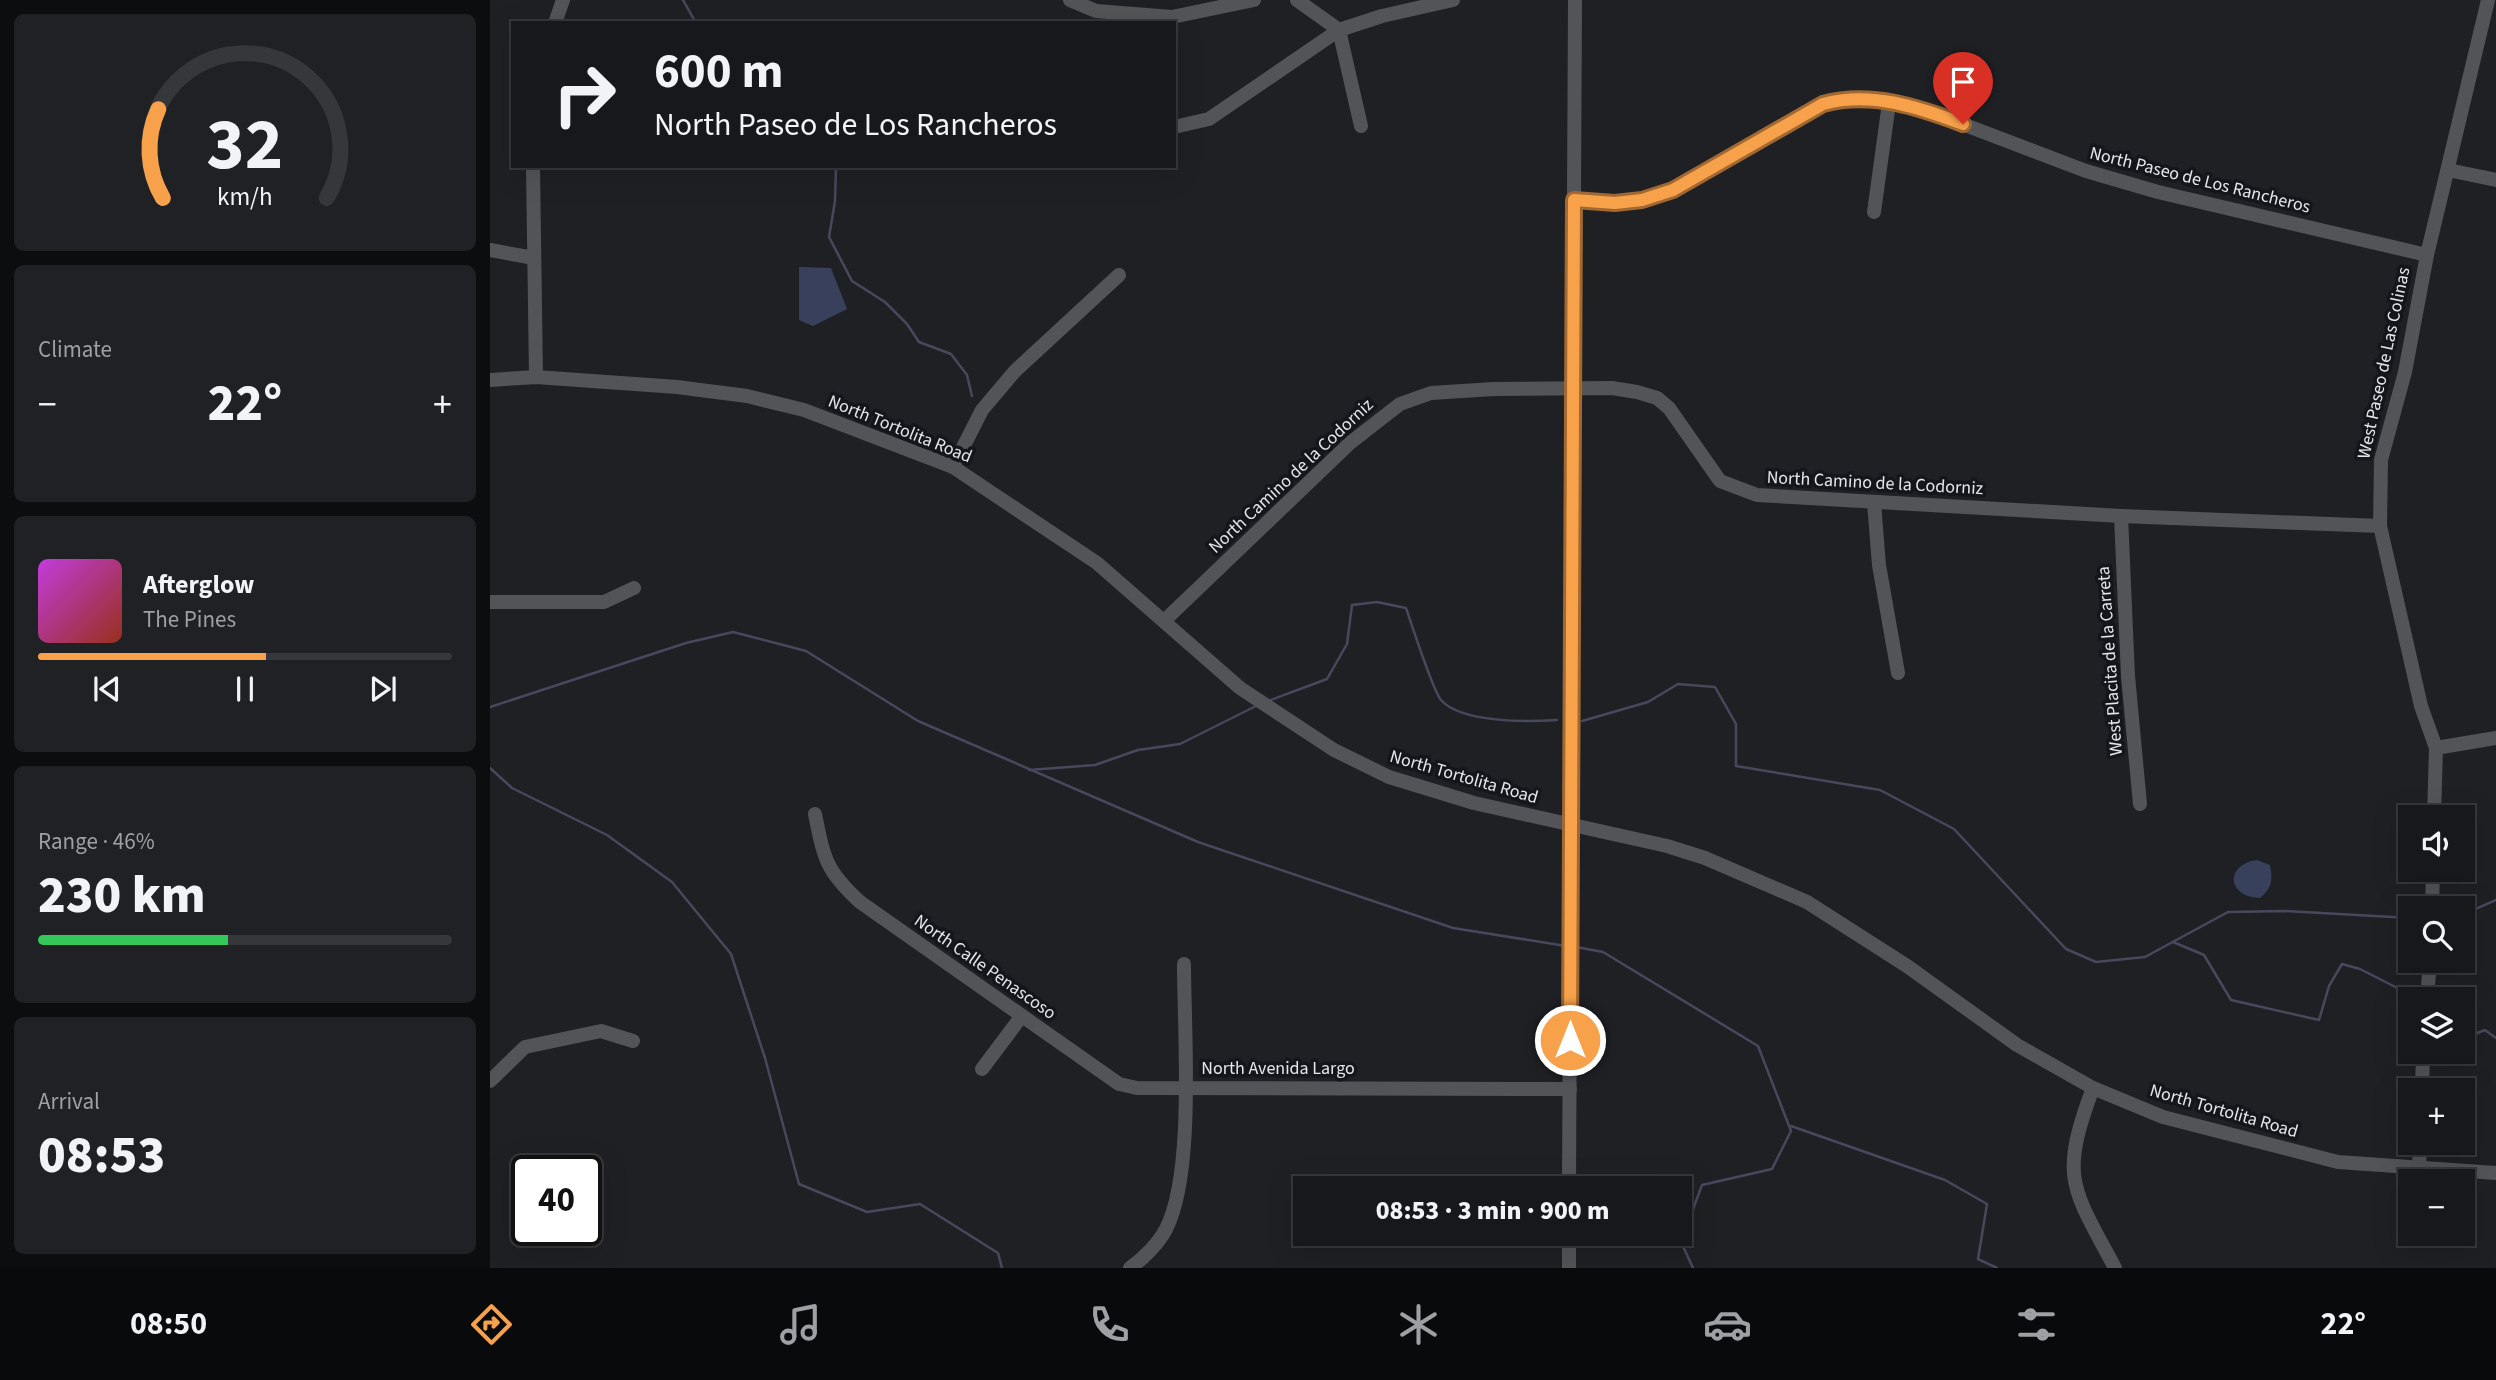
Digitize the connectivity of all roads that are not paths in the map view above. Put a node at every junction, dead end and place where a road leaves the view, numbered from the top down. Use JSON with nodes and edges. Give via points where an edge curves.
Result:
{"nodes":[{"id":1,"x":563,"y":0,"type":"edge"},
{"id":2,"x":1070,"y":0,"type":"edge"},
{"id":3,"x":1254,"y":0,"type":"edge"},
{"id":4,"x":1297,"y":0,"type":"edge"},
{"id":5,"x":1453,"y":0,"type":"edge"},
{"id":6,"x":1575,"y":0,"type":"edge"},
{"id":7,"x":2488,"y":0,"type":"edge"},
{"id":8,"x":556,"y":21,"type":"edge"},
{"id":9,"x":1339,"y":30,"type":"junction"},
{"id":10,"x":1889,"y":103,"type":"junction"},
{"id":11,"x":1361,"y":126,"type":"dead end"},
{"id":12,"x":1176,"y":127,"type":"edge"},
{"id":13,"x":533,"y":168,"type":"edge"},
{"id":14,"x":2448,"y":170,"type":"junction"},
{"id":15,"x":2496,"y":180,"type":"edge"},
{"id":16,"x":1574,"y":200,"type":"junction"},
{"id":17,"x":1874,"y":212,"type":"dead end"},
{"id":18,"x":490,"y":250,"type":"edge"},
{"id":19,"x":2427,"y":255,"type":"junction"},
{"id":20,"x":534,"y":258,"type":"junction"},
{"id":21,"x":1119,"y":275,"type":"dead end"},
{"id":22,"x":536,"y":377,"type":"junction"},
{"id":23,"x":490,"y":380,"type":"edge"},
{"id":24,"x":1573,"y":388,"type":"junction"},
{"id":25,"x":953,"y":467,"type":"junction"},
{"id":26,"x":1874,"y":503,"type":"junction"},
{"id":27,"x":2121,"y":516,"type":"junction"},
{"id":28,"x":2380,"y":526,"type":"junction"},
{"id":29,"x":634,"y":589,"type":"dead end"},
{"id":30,"x":490,"y":602,"type":"edge"},
{"id":31,"x":1164,"y":621,"type":"junction"},
{"id":32,"x":1898,"y":673,"type":"dead end"},
{"id":33,"x":2496,"y":738,"type":"edge"},
{"id":34,"x":2436,"y":748,"type":"junction"},
{"id":35,"x":2140,"y":804,"type":"dead end"},
{"id":36,"x":2434,"y":805,"type":"edge"},
{"id":37,"x":815,"y":814,"type":"dead end"},
{"id":38,"x":1571,"y":826,"type":"junction"},
{"id":39,"x":1184,"y":964,"type":"dead end"},
{"id":40,"x":1021,"y":1017,"type":"junction"},
{"id":41,"x":634,"y":1041,"type":"dead end"},
{"id":42,"x":982,"y":1069,"type":"dead end"},
{"id":43,"x":490,"y":1081,"type":"edge"},
{"id":44,"x":1184,"y":1087,"type":"junction"},
{"id":45,"x":2093,"y":1088,"type":"junction"},
{"id":46,"x":1570,"y":1089,"type":"junction"},
{"id":47,"x":2420,"y":1155,"type":"edge"},
{"id":48,"x":2419,"y":1168,"type":"junction"},
{"id":49,"x":2496,"y":1173,"type":"edge"},
{"id":50,"x":1569,"y":1176,"type":"edge"},
{"id":51,"x":1569,"y":1246,"type":"edge"},
{"id":52,"x":1130,"y":1268,"type":"edge"},
{"id":53,"x":1569,"y":1268,"type":"edge"},
{"id":54,"x":2115,"y":1268,"type":"edge"}],
"edges":[{"from":1,"to":8,"type":"street"},
{"from":2,"to":3,"type":"street","via":[[1097,11],[1172,17]]},
{"from":4,"to":9,"type":"street"},
{"from":5,"to":9,"type":"street"},
{"from":6,"to":16,"type":"street"},
{"from":7,"to":14,"type":"street","name":"West Paseo de Las Colinas"},
{"from":9,"to":11,"type":"street"},
{"from":9,"to":12,"type":"street","via":[[1209,119]]},
{"from":10,"to":16,"type":"street","name":"North Paseo de Los Rancheros","via":[[1865,98],[1823,104],[1673,190],[1642,200]]},
{"from":10,"to":17,"type":"street"},
{"from":10,"to":19,"type":"street","name":"North Paseo de Los Rancheros","via":[[1923,109],[2085,171],[2158,192]]},
{"from":13,"to":20,"type":"street"},
{"from":14,"to":15,"type":"street"},
{"from":14,"to":19,"type":"street","name":"West Paseo de Las Colinas"},
{"from":16,"to":24,"type":"street"},
{"from":18,"to":20,"type":"street"},
{"from":19,"to":28,"type":"street","name":"West Paseo de Las Colinas","via":[[2405,372],[2381,460]]},
{"from":20,"to":22,"type":"street"},
{"from":21,"to":25,"type":"street","via":[[1015,371],[982,410]]},
{"from":22,"to":23,"type":"street","name":"North Tortolita Road"},
{"from":22,"to":25,"type":"street","name":"North Tortolita Road","via":[[747,396],[804,410]]},
{"from":24,"to":26,"type":"street","name":"North Camino de la Codorniz","via":[[1612,388],[1657,398],[1686,430],[1720,481],[1745,493]]},
{"from":24,"to":31,"type":"street","name":"North Camino de la Codorniz","via":[[1431,393],[1400,404],[1340,452]]},
{"from":24,"to":38,"type":"street"},
{"from":25,"to":31,"type":"street","name":"North Tortolita Road","via":[[1097,563]]},
{"from":26,"to":27,"type":"street","name":"North Camino de la Codorniz"},
{"from":26,"to":32,"type":"street","via":[[1879,565]]},
{"from":27,"to":28,"type":"street","name":"North Camino de la Codorniz"},
{"from":27,"to":35,"type":"street","name":"West Placita de la Carreta","via":[[2128,677]]},
{"from":28,"to":34,"type":"street","name":"West Paseo de Las Colinas","via":[[2421,706]]},
{"from":29,"to":30,"type":"street","via":[[604,602]]},
{"from":31,"to":38,"type":"street","name":"North Tortolita Road","via":[[1240,688],[1334,750],[1389,777]]},
{"from":33,"to":34,"type":"street"},
{"from":34,"to":36,"type":"street","name":"West Paseo de Las Colinas"},
{"from":37,"to":40,"type":"street","name":"North Calle Penascoso","via":[[823,856],[836,880]]},
{"from":38,"to":45,"type":"street","name":"North Tortolita Road","via":[[1642,839],[1705,858],[1807,902],[1907,965],[2017,1045]]},
{"from":38,"to":46,"type":"street"},
{"from":39,"to":44,"type":"street"},
{"from":40,"to":42,"type":"street"},
{"from":40,"to":44,"type":"street","name":"North Calle Penascoso","via":[[1119,1084]]},
{"from":41,"to":43,"type":"street","via":[[601,1031],[525,1047]]},
{"from":44,"to":46,"type":"street","name":"North Avenida Largo"},
{"from":44,"to":52,"type":"street","name":"North Avenida Largo","via":[[1183,1163],[1177,1197],[1166,1230]]},
{"from":45,"to":48,"type":"street","name":"North Tortolita Road","via":[[2163,1117],[2229,1137],[2338,1162]]},
{"from":45,"to":54,"type":"street","via":[[2071,1167],[2079,1200]]},
{"from":46,"to":50,"type":"street"},
{"from":47,"to":48,"type":"street"},
{"from":48,"to":49,"type":"street","name":"North Tortolita Road"},
{"from":51,"to":53,"type":"street"}]}
